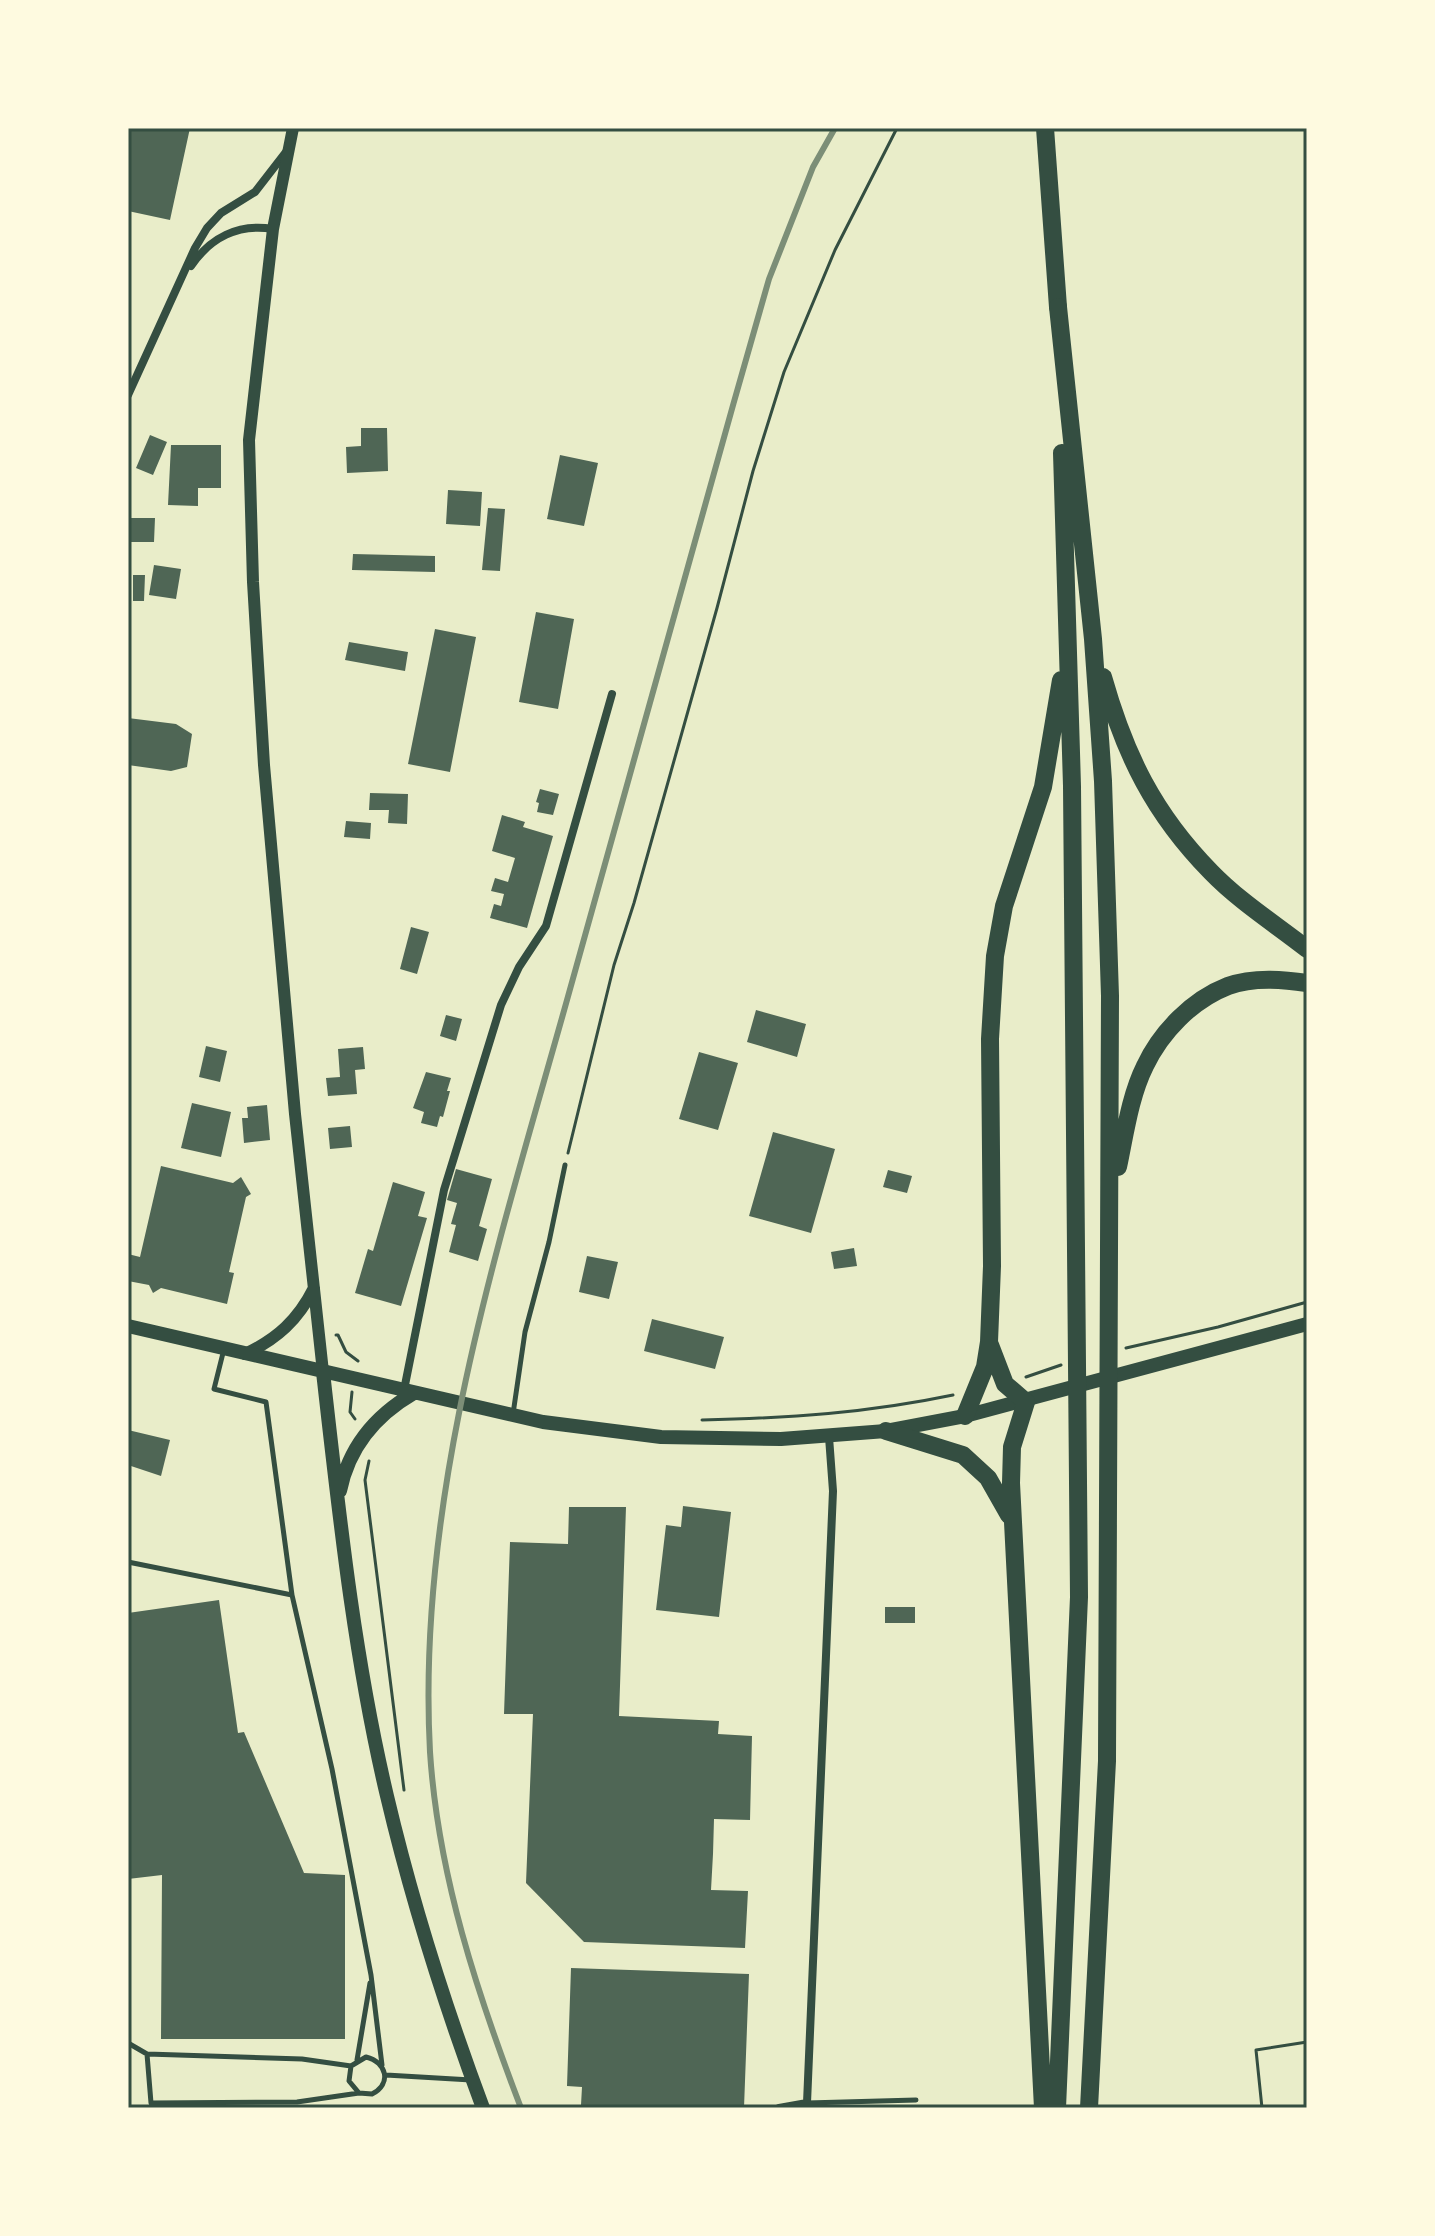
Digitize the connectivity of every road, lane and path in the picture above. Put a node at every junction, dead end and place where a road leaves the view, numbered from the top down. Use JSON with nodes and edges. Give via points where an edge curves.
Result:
{"nodes":[{"id":1,"x":293,"y":128,"type":"edge"},
{"id":2,"x":897,"y":128,"type":"edge"},
{"id":3,"x":1045,"y":128,"type":"edge"},
{"id":4,"x":288,"y":149,"type":"junction"},
{"id":5,"x":273,"y":229,"type":"junction"},
{"id":6,"x":183,"y":276,"type":"junction"},
{"id":7,"x":1058,"y":307,"type":"junction"},
{"id":8,"x":128,"y":395,"type":"edge"},
{"id":9,"x":1068,"y":638,"type":"junction"},
{"id":10,"x":1093,"y":639,"type":"junction"},
{"id":11,"x":612,"y":694,"type":"dead end"},
{"id":12,"x":1307,"y":949,"type":"edge"},
{"id":13,"x":1307,"y":983,"type":"edge"},
{"id":14,"x":565,"y":1165,"type":"joint"},
{"id":15,"x":1110,"y":1197,"type":"junction"},
{"id":16,"x":314,"y":1288,"type":"junction"},
{"id":17,"x":1307,"y":1302,"type":"edge"},
{"id":18,"x":1307,"y":1324,"type":"edge"},
{"id":19,"x":128,"y":1326,"type":"edge"},
{"id":20,"x":338,"y":1335,"type":"dead end"},
{"id":21,"x":989,"y":1342,"type":"junction"},
{"id":22,"x":224,"y":1349,"type":"junction"},
{"id":23,"x":1121,"y":1349,"type":"dead end"},
{"id":24,"x":245,"y":1354,"type":"junction"},
{"id":25,"x":358,"y":1361,"type":"dead end"},
{"id":26,"x":1067,"y":1363,"type":"dead end"},
{"id":27,"x":323,"y":1372,"type":"junction"},
{"id":28,"x":1005,"y":1384,"type":"junction"},
{"id":29,"x":976,"y":1390,"type":"junction"},
{"id":30,"x":409,"y":1392,"type":"junction"},
{"id":31,"x":351,"y":1400,"type":"dead end"},
{"id":32,"x":1026,"y":1402,"type":"junction"},
{"id":33,"x":513,"y":1416,"type":"junction"},
{"id":34,"x":965,"y":1416,"type":"junction"},
{"id":35,"x":695,"y":1420,"type":"dead end"},
{"id":36,"x":359,"y":1423,"type":"dead end"},
{"id":37,"x":886,"y":1431,"type":"junction"},
{"id":38,"x":829,"y":1437,"type":"junction"},
{"id":39,"x":371,"y":1452,"type":"dead end"},
{"id":40,"x":338,"y":1499,"type":"junction"},
{"id":41,"x":1012,"y":1521,"type":"junction"},
{"id":42,"x":128,"y":1562,"type":"edge"},
{"id":43,"x":292,"y":1595,"type":"junction"},
{"id":44,"x":405,"y":1793,"type":"dead end"},
{"id":45,"x":371,"y":1975,"type":"junction"},
{"id":46,"x":1307,"y":2042,"type":"edge"},
{"id":47,"x":128,"y":2043,"type":"edge"},
{"id":48,"x":147,"y":2054,"type":"junction"},
{"id":49,"x":357,"y":2060,"type":"junction"},
{"id":50,"x":382,"y":2065,"type":"junction"},
{"id":51,"x":351,"y":2066,"type":"junction"},
{"id":52,"x":386,"y":2075,"type":"junction"},
{"id":53,"x":472,"y":2080,"type":"junction"},
{"id":54,"x":359,"y":2093,"type":"junction"},
{"id":55,"x":916,"y":2100,"type":"dead end"},
{"id":56,"x":807,"y":2103,"type":"junction"},
{"id":57,"x":483,"y":2108,"type":"edge"},
{"id":58,"x":779,"y":2108,"type":"edge"},
{"id":59,"x":1043,"y":2108,"type":"edge"},
{"id":60,"x":1057,"y":2108,"type":"edge"},
{"id":61,"x":1089,"y":2108,"type":"edge"},
{"id":62,"x":1262,"y":2108,"type":"edge"}],
"edges":[{"from":1,"to":4,"type":"street"},
{"from":2,"to":14,"type":"path","via":[[835,250],[784,372],[610,978]]},
{"from":3,"to":7,"type":"highway"},
{"from":4,"to":5,"type":"street"},
{"from":4,"to":6,"type":"street","via":[[255,192],[207,228]]},
{"from":5,"to":6,"type":"street","via":[[247,228],[218,239],[203,248]]},
{"from":5,"to":16,"type":"street","via":[[249,440],[253,582],[264,765]]},
{"from":6,"to":8,"type":"street"},
{"from":7,"to":9,"type":"highway"},
{"from":7,"to":10,"type":"highway"},
{"from":9,"to":21,"type":"highway","via":[[1043,787],[1004,906],[995,956]]},
{"from":9,"to":60,"type":"highway","via":[[1079,1597]]},
{"from":10,"to":12,"type":"highway","via":[[1114,714],[1151,798],[1213,875]]},
{"from":10,"to":15,"type":"highway","via":[[1107,854]]},
{"from":11,"to":30,"type":"street","via":[[546,926],[501,1005],[444,1190]]},
{"from":13,"to":15,"type":"highway","via":[[1278,979],[1228,986],[1192,1007],[1167,1030],[1144,1066]]},
{"from":14,"to":33,"type":"lane","via":[[525,1332]]},
{"from":15,"to":61,"type":"highway","via":[[1107,1761]]},
{"from":16,"to":24,"type":"street","via":[[287,1329]]},
{"from":16,"to":27,"type":"street"},
{"from":17,"to":23,"type":"path"},
{"from":18,"to":32,"type":"main road"},
{"from":19,"to":22,"type":"main road"},
{"from":20,"to":25,"type":"path","via":[[346,1352]]},
{"from":21,"to":28,"type":"highway"},
{"from":21,"to":29,"type":"highway"},
{"from":22,"to":24,"type":"main road"},
{"from":22,"to":43,"type":"lane","via":[[214,1389],[266,1402]]},
{"from":24,"to":27,"type":"main road"},
{"from":26,"to":28,"type":"path"},
{"from":27,"to":30,"type":"main road"},
{"from":27,"to":40,"type":"main road"},
{"from":28,"to":32,"type":"highway"},
{"from":29,"to":34,"type":"highway"},
{"from":29,"to":35,"type":"path","via":[[849,1413]]},
{"from":30,"to":33,"type":"main road"},
{"from":30,"to":40,"type":"main road","via":[[367,1431],[349,1460]]},
{"from":31,"to":36,"type":"path","via":[[350,1412]]},
{"from":32,"to":34,"type":"main road"},
{"from":32,"to":41,"type":"highway","via":[[1012,1447]]},
{"from":33,"to":38,"type":"main road","via":[[661,1437]]},
{"from":34,"to":37,"type":"main road"},
{"from":37,"to":38,"type":"main road"},
{"from":37,"to":41,"type":"highway","via":[[963,1455],[988,1478]]},
{"from":38,"to":56,"type":"street","via":[[833,1491]]},
{"from":39,"to":44,"type":"path","via":[[365,1480]]},
{"from":40,"to":53,"type":"main road","via":[[359,1653],[386,1794],[435,1973]]},
{"from":41,"to":59,"type":"highway"},
{"from":42,"to":43,"type":"lane"},
{"from":43,"to":45,"type":"lane"},
{"from":45,"to":49,"type":"lane"},
{"from":45,"to":50,"type":"lane"},
{"from":46,"to":62,"type":"path","via":[[1256,2050]]},
{"from":47,"to":48,"type":"lane"},
{"from":48,"to":51,"type":"lane","via":[[302,2059]]},
{"from":48,"to":54,"type":"lane","via":[[151,2103],[297,2102]]},
{"from":49,"to":50,"type":"lane","via":[[366,2057]]},
{"from":49,"to":51,"type":"lane"},
{"from":50,"to":52,"type":"lane"},
{"from":51,"to":54,"type":"lane","via":[[349,2081]]},
{"from":52,"to":53,"type":"lane"},
{"from":52,"to":54,"type":"lane","via":[[377,2091]]},
{"from":53,"to":57,"type":"main road"},
{"from":55,"to":56,"type":"lane"},
{"from":56,"to":58,"type":"street"}]}
